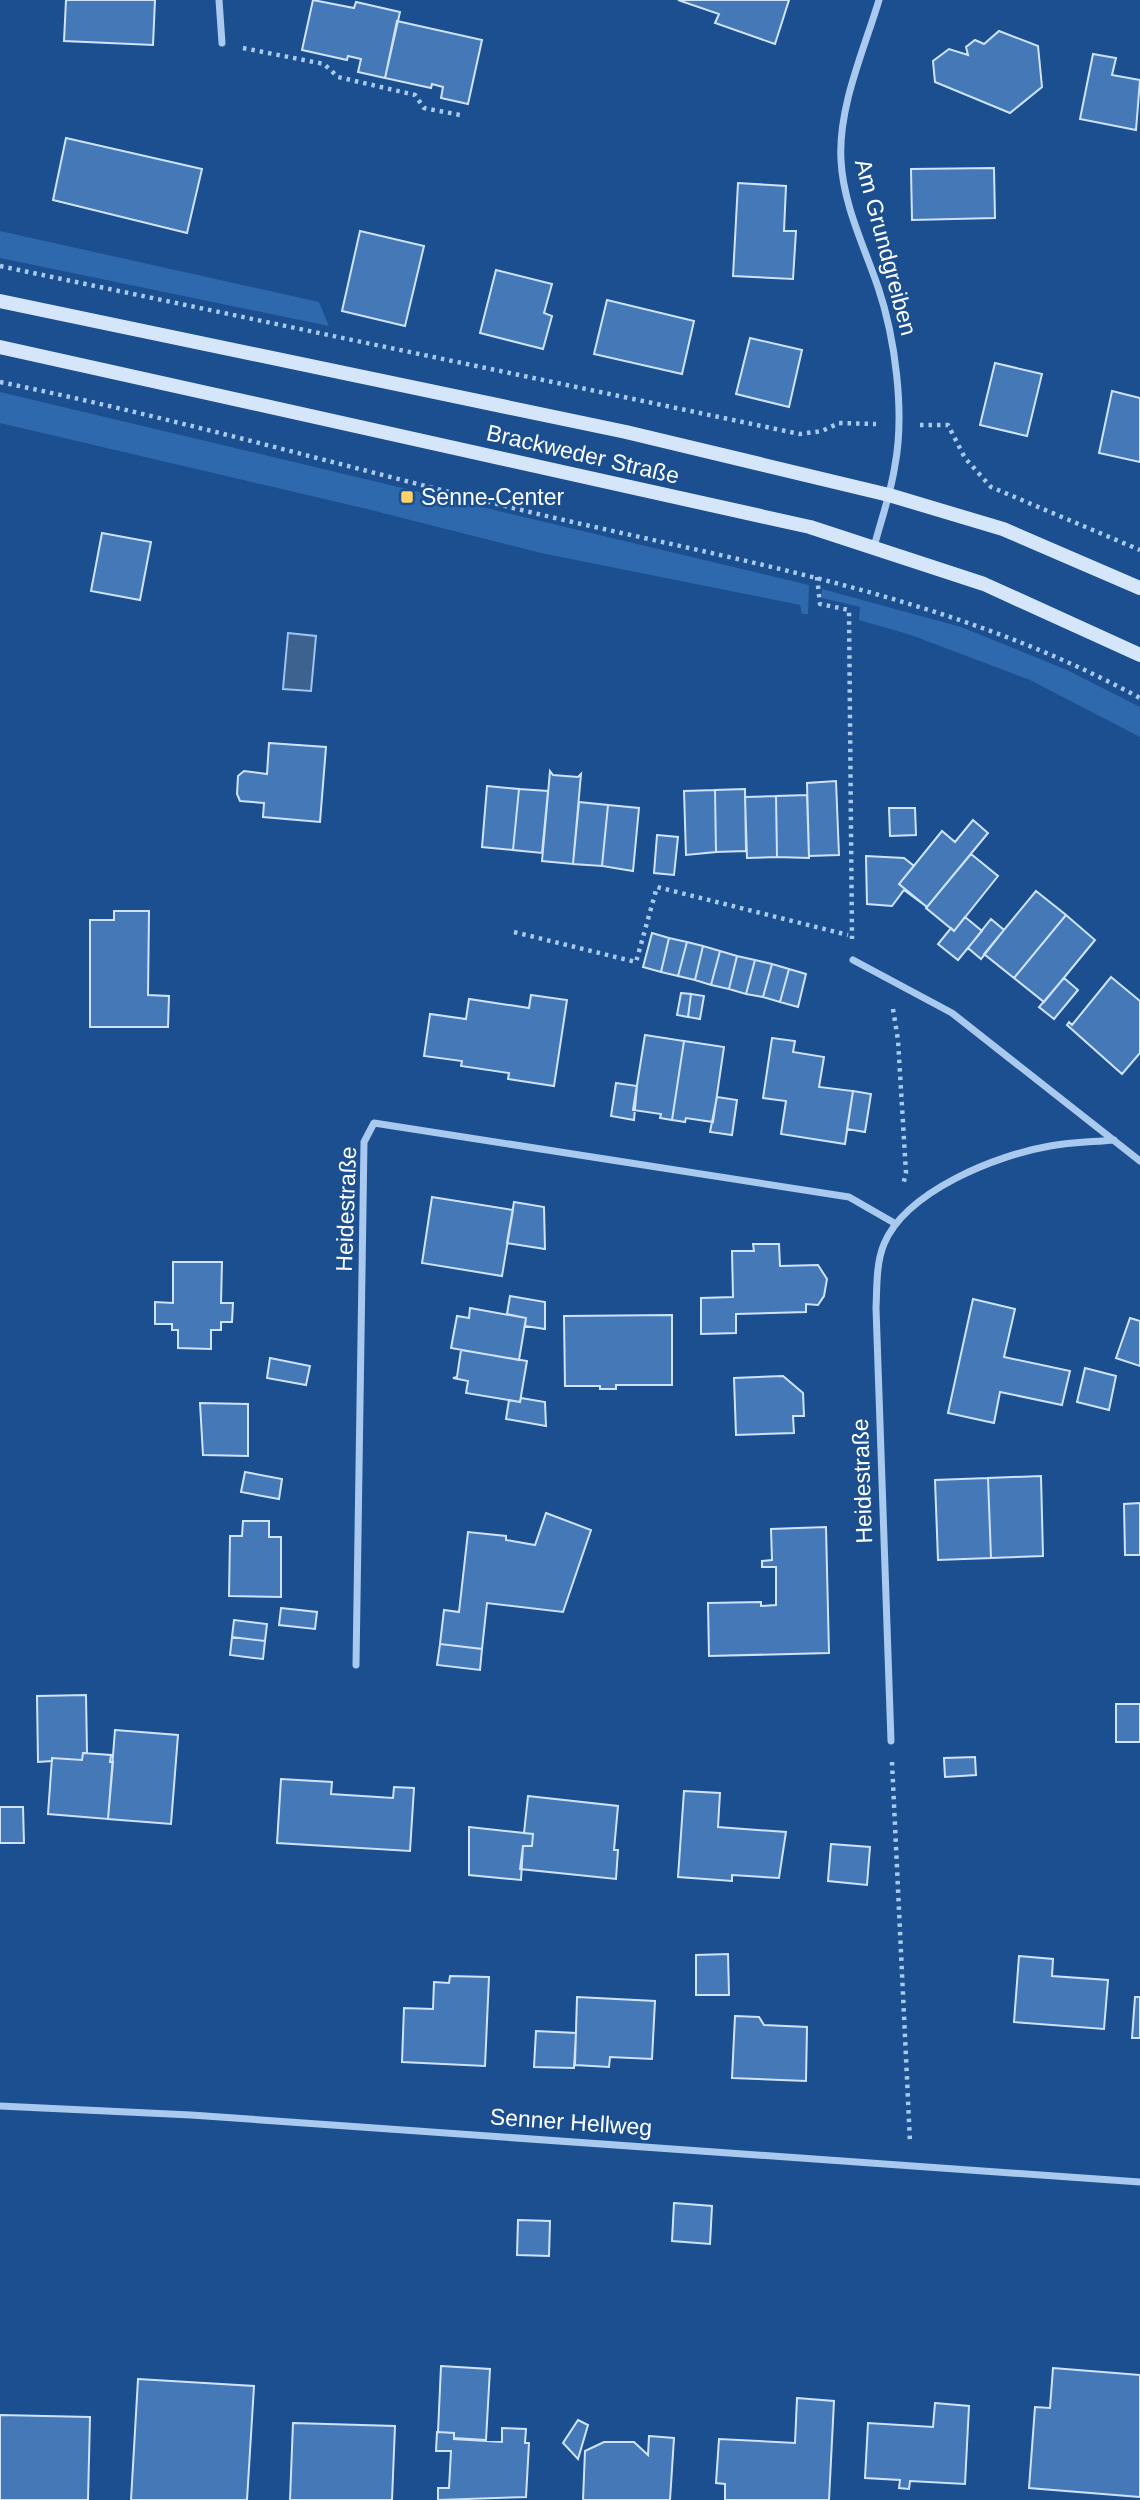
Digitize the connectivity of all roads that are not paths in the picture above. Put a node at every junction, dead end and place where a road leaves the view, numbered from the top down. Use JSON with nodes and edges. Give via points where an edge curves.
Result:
{"nodes":[{"id":1,"x":219,"y":0,"type":"edge"},
{"id":2,"x":878,"y":0,"type":"edge"},
{"id":3,"x":222,"y":43,"type":"road end"},
{"id":4,"x":0,"y":301,"type":"edge"},
{"id":5,"x":0,"y":347,"type":"edge"},
{"id":6,"x":889,"y":495,"type":"junction"},
{"id":7,"x":874,"y":547,"type":"junction"},
{"id":8,"x":1140,"y":588,"type":"edge"},
{"id":9,"x":1140,"y":655,"type":"edge"},
{"id":10,"x":853,"y":961,"type":"road end"},
{"id":11,"x":1114,"y":1140,"type":"junction"},
{"id":12,"x":1140,"y":1161,"type":"edge"},
{"id":13,"x":896,"y":1224,"type":"junction"},
{"id":14,"x":356,"y":1665,"type":"dead end"},
{"id":15,"x":891,"y":1741,"type":"road end"},
{"id":16,"x":0,"y":2106,"type":"edge"},
{"id":17,"x":1140,"y":2182,"type":"edge"}],
"edges":[{"from":1,"to":3,"type":"street"},
{"from":2,"to":6,"type":"street","name":"Am Grundgreiben","via":[[843,125],[841,160],[856,229],[881,298],[893,349],[898,424]]},
{"from":4,"to":6,"type":"main road","name":"Brackweder Straße","via":[[626,432]]},
{"from":5,"to":7,"type":"main road","name":"Brackweder Straße","via":[[810,527]]},
{"from":6,"to":7,"type":"street","name":"Am Grundgreiben"},
{"from":6,"to":8,"type":"main road","name":"Brackweder Straße","via":[[1003,530]]},
{"from":7,"to":9,"type":"main road","name":"Brackweder Straße","via":[[984,584]]},
{"from":10,"to":11,"type":"street","via":[[952,1013]]},
{"from":11,"to":12,"type":"street"},
{"from":11,"to":13,"type":"street","name":"Heidestraße","via":[[1050,1146],[1004,1158],[922,1199]]},
{"from":13,"to":14,"type":"street","name":"Heidestraße","via":[[849,1197],[374,1124],[364,1142]]},
{"from":13,"to":15,"type":"street","name":"Heidestraße","via":[[884,1245],[876,1308]]},
{"from":16,"to":17,"type":"street","name":"Senner Hellweg","via":[[191,2115]]}]}
